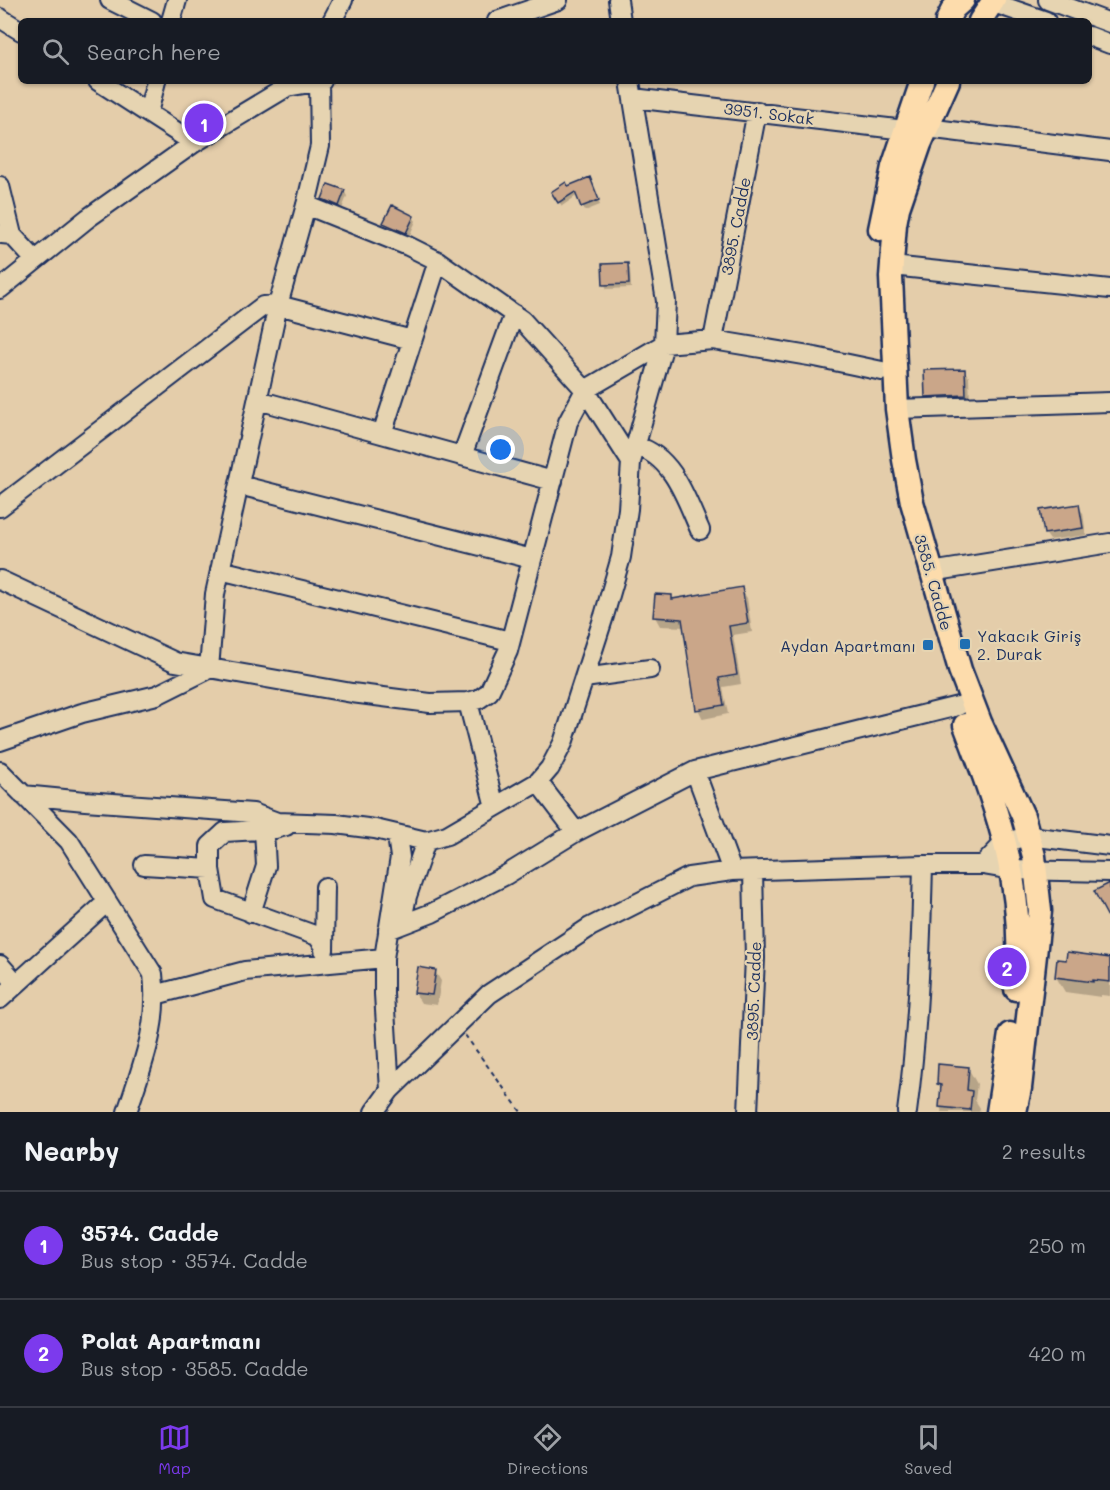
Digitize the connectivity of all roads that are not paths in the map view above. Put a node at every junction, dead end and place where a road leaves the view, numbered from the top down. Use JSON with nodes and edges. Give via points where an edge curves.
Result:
{"nodes":[{"id":1,"x":110,"y":0,"type":"edge"},
{"id":2,"x":177,"y":0,"type":"edge"},
{"id":3,"x":343,"y":0,"type":"edge"},
{"id":4,"x":521,"y":0,"type":"edge"},
{"id":5,"x":558,"y":0,"type":"edge"},
{"id":6,"x":618,"y":0,"type":"edge"},
{"id":7,"x":963,"y":0,"type":"edge"},
{"id":8,"x":1048,"y":0,"type":"edge"},
{"id":9,"x":984,"y":6,"type":"edge"},
{"id":10,"x":0,"y":18,"type":"edge"},
{"id":11,"x":146,"y":18,"type":"edge"},
{"id":12,"x":172,"y":18,"type":"edge"},
{"id":13,"x":334,"y":18,"type":"edge"},
{"id":14,"x":504,"y":18,"type":"edge"},
{"id":15,"x":506,"y":18,"type":"edge"},
{"id":16,"x":621,"y":18,"type":"edge"},
{"id":17,"x":948,"y":18,"type":"edge"},
{"id":18,"x":1034,"y":18,"type":"edge"},
{"id":19,"x":1110,"y":24,"type":"edge"},
{"id":20,"x":18,"y":29,"type":"edge"},
{"id":21,"x":1092,"y":37,"type":"edge"},
{"id":22,"x":1110,"y":44,"type":"edge"},
{"id":23,"x":103,"y":84,"type":"edge"},
{"id":24,"x":155,"y":84,"type":"edge"},
{"id":25,"x":281,"y":84,"type":"edge"},
{"id":26,"x":320,"y":84,"type":"edge"},
{"id":27,"x":921,"y":84,"type":"edge"},
{"id":28,"x":947,"y":84,"type":"edge"},
{"id":29,"x":631,"y":90,"type":"edge"},
{"id":30,"x":757,"y":111,"type":"junction"},
{"id":31,"x":148,"y":113,"type":"junction"},
{"id":32,"x":927,"y":128,"type":"junction"},
{"id":33,"x":905,"y":129,"type":"junction"},
{"id":34,"x":194,"y":143,"type":"junction"},
{"id":35,"x":1110,"y":151,"type":"edge"},
{"id":36,"x":0,"y":186,"type":"edge"},
{"id":37,"x":306,"y":205,"type":"junction"},
{"id":38,"x":6,"y":234,"type":"edge"},
{"id":39,"x":35,"y":260,"type":"junction"},
{"id":40,"x":438,"y":261,"type":"junction"},
{"id":41,"x":892,"y":266,"type":"junction"},
{"id":42,"x":0,"y":289,"type":"edge"},
{"id":43,"x":1110,"y":289,"type":"edge"},
{"id":44,"x":278,"y":305,"type":"junction"},
{"id":45,"x":514,"y":314,"type":"junction"},
{"id":46,"x":412,"y":340,"type":"junction"},
{"id":47,"x":713,"y":340,"type":"junction"},
{"id":48,"x":664,"y":344,"type":"junction"},
{"id":49,"x":882,"y":371,"type":"junction"},
{"id":50,"x":585,"y":390,"type":"junction"},
{"id":51,"x":258,"y":400,"type":"junction"},
{"id":52,"x":1110,"y":402,"type":"edge"},
{"id":53,"x":897,"y":409,"type":"junction"},
{"id":54,"x":382,"y":434,"type":"junction"},
{"id":55,"x":634,"y":454,"type":"junction"},
{"id":56,"x":462,"y":456,"type":"junction"},
{"id":57,"x":553,"y":481,"type":"junction"},
{"id":58,"x":239,"y":485,"type":"junction"},
{"id":59,"x":0,"y":507,"type":"edge"},
{"id":60,"x":700,"y":530,"type":"dead end"},
{"id":61,"x":1110,"y":543,"type":"edge"},
{"id":62,"x":532,"y":559,"type":"junction"},
{"id":63,"x":220,"y":570,"type":"junction"},
{"id":64,"x":931,"y":572,"type":"junction"},
{"id":65,"x":0,"y":580,"type":"edge"},
{"id":66,"x":510,"y":641,"type":"junction"},
{"id":67,"x":209,"y":669,"type":"junction"},
{"id":68,"x":650,"y":669,"type":"dead end"},
{"id":69,"x":584,"y":678,"type":"junction"},
{"id":70,"x":468,"y":702,"type":"junction"},
{"id":71,"x":958,"y":706,"type":"junction"},
{"id":72,"x":0,"y":741,"type":"edge"},
{"id":73,"x":0,"y":771,"type":"edge"},
{"id":74,"x":695,"y":771,"type":"junction"},
{"id":75,"x":538,"y":782,"type":"junction"},
{"id":76,"x":23,"y":795,"type":"junction"},
{"id":77,"x":495,"y":807,"type":"junction"},
{"id":78,"x":299,"y":823,"type":"junction"},
{"id":79,"x":264,"y":830,"type":"junction"},
{"id":80,"x":576,"y":832,"type":"junction"},
{"id":81,"x":397,"y":836,"type":"junction"},
{"id":82,"x":1029,"y":836,"type":"junction"},
{"id":83,"x":426,"y":841,"type":"junction"},
{"id":84,"x":1005,"y":842,"type":"junction"},
{"id":85,"x":1110,"y":846,"type":"edge"},
{"id":86,"x":144,"y":865,"type":"dead end"},
{"id":87,"x":923,"y":865,"type":"junction"},
{"id":88,"x":983,"y":865,"type":"junction"},
{"id":89,"x":210,"y":869,"type":"junction"},
{"id":90,"x":1036,"y":869,"type":"junction"},
{"id":91,"x":1012,"y":870,"type":"junction"},
{"id":92,"x":732,"y":871,"type":"junction"},
{"id":93,"x":753,"y":871,"type":"junction"},
{"id":94,"x":1110,"y":872,"type":"edge"},
{"id":95,"x":325,"y":886,"type":"dead end"},
{"id":96,"x":107,"y":902,"type":"junction"},
{"id":97,"x":251,"y":913,"type":"junction"},
{"id":98,"x":395,"y":927,"type":"junction"},
{"id":99,"x":324,"y":945,"type":"junction"},
{"id":100,"x":384,"y":958,"type":"junction"},
{"id":101,"x":325,"y":964,"type":"junction"},
{"id":102,"x":0,"y":965,"type":"edge"},
{"id":103,"x":16,"y":983,"type":"junction"},
{"id":104,"x":155,"y":995,"type":"junction"},
{"id":105,"x":0,"y":999,"type":"edge"},
{"id":106,"x":390,"y":1090,"type":"junction"},
{"id":107,"x":127,"y":1112,"type":"edge"},
{"id":108,"x":374,"y":1112,"type":"edge"},
{"id":109,"x":748,"y":1112,"type":"edge"},
{"id":110,"x":907,"y":1112,"type":"edge"},
{"id":111,"x":998,"y":1112,"type":"edge"},
{"id":112,"x":1015,"y":1112,"type":"edge"}],
"edges":[{"from":1,"to":11,"type":"street"},
{"from":2,"to":12,"type":"street"},
{"from":3,"to":13,"type":"street"},
{"from":4,"to":14,"type":"street"},
{"from":5,"to":15,"type":"street"},
{"from":6,"to":16,"type":"street"},
{"from":7,"to":17,"type":"main road"},
{"from":8,"to":19,"type":"street"},
{"from":9,"to":18,"type":"street"},
{"from":10,"to":20,"type":"street"},
{"from":21,"to":22,"type":"street"},
{"from":23,"to":31,"type":"street"},
{"from":24,"to":31,"type":"street"},
{"from":25,"to":34,"type":"street"},
{"from":26,"to":37,"type":"street","via":[[320,146]]},
{"from":27,"to":33,"type":"main road","name":"3585. Cadde"},
{"from":28,"to":32,"type":"main road","name":"3585. Cadde"},
{"from":29,"to":30,"type":"street","name":"3951. Sokak"},
{"from":29,"to":48,"type":"street","via":[[666,301]]},
{"from":30,"to":33,"type":"street","name":"3951. Sokak"},
{"from":30,"to":47,"type":"street","name":"3895. Cadde"},
{"from":31,"to":34,"type":"street"},
{"from":32,"to":35,"type":"street"},
{"from":32,"to":41,"type":"main road","name":"3585. Cadde","via":[[898,208]]},
{"from":33,"to":49,"type":"main road","name":"3585. Cadde","via":[[886,190],[878,245],[876,296]]},
{"from":34,"to":39,"type":"street"},
{"from":36,"to":38,"type":"street"},
{"from":37,"to":40,"type":"street"},
{"from":37,"to":44,"type":"street"},
{"from":38,"to":39,"type":"street"},
{"from":39,"to":42,"type":"street"},
{"from":40,"to":45,"type":"street"},
{"from":40,"to":46,"type":"street"},
{"from":41,"to":43,"type":"street"},
{"from":41,"to":53,"type":"main road","name":"3585. Cadde"},
{"from":44,"to":46,"type":"street"},
{"from":44,"to":51,"type":"street"},
{"from":44,"to":59,"type":"street","via":[[263,306]]},
{"from":45,"to":50,"type":"street"},
{"from":45,"to":56,"type":"street"},
{"from":46,"to":54,"type":"street"},
{"from":47,"to":48,"type":"street"},
{"from":47,"to":49,"type":"street"},
{"from":48,"to":50,"type":"street"},
{"from":48,"to":55,"type":"street"},
{"from":49,"to":71,"type":"main road","name":"3585. Cadde","via":[[898,509]]},
{"from":50,"to":55,"type":"street"},
{"from":50,"to":57,"type":"street","via":[[568,422]]},
{"from":51,"to":54,"type":"street"},
{"from":51,"to":58,"type":"street"},
{"from":52,"to":53,"type":"street"},
{"from":53,"to":64,"type":"main road","name":"3585. Cadde","via":[[912,502]]},
{"from":54,"to":56,"type":"street"},
{"from":55,"to":60,"type":"street","via":[[651,452],[663,463],[680,484]]},
{"from":55,"to":69,"type":"street","via":[[621,557]]},
{"from":56,"to":57,"type":"street"},
{"from":57,"to":62,"type":"street"},
{"from":58,"to":62,"type":"street"},
{"from":58,"to":63,"type":"street"},
{"from":61,"to":64,"type":"street"},
{"from":62,"to":66,"type":"street"},
{"from":63,"to":66,"type":"street"},
{"from":63,"to":67,"type":"street"},
{"from":64,"to":82,"type":"main road","name":"3585. Cadde","via":[[970,697]]},
{"from":65,"to":67,"type":"street","via":[[174,662]]},
{"from":66,"to":70,"type":"street","via":[[489,692]]},
{"from":67,"to":70,"type":"street","via":[[430,703]]},
{"from":67,"to":72,"type":"street","via":[[157,695],[82,713]]},
{"from":68,"to":69,"type":"street"},
{"from":69,"to":75,"type":"street","via":[[563,743]]},
{"from":70,"to":77,"type":"street"},
{"from":71,"to":74,"type":"street"},
{"from":71,"to":84,"type":"main road","name":"3585. Cadde"},
{"from":73,"to":76,"type":"street"},
{"from":74,"to":80,"type":"street"},
{"from":74,"to":92,"type":"street"},
{"from":75,"to":77,"type":"street"},
{"from":75,"to":80,"type":"street"},
{"from":76,"to":78,"type":"street","via":[[253,813],[277,822]]},
{"from":76,"to":96,"type":"street","via":[[69,841]]},
{"from":77,"to":83,"type":"street","via":[[447,835]]},
{"from":78,"to":79,"type":"street"},
{"from":78,"to":81,"type":"street","via":[[375,829]]},
{"from":79,"to":89,"type":"street","via":[[225,832],[210,846]]},
{"from":79,"to":97,"type":"street","via":[[266,866]]},
{"from":80,"to":98,"type":"street","via":[[506,875],[432,913]]},
{"from":81,"to":83,"type":"street"},
{"from":81,"to":98,"type":"street","via":[[400,857]]},
{"from":82,"to":84,"type":"street"},
{"from":82,"to":85,"type":"street"},
{"from":82,"to":90,"type":"main road","name":"3585. Cadde"},
{"from":83,"to":98,"type":"street"},
{"from":84,"to":88,"type":"street"},
{"from":84,"to":91,"type":"main road","name":"3585. Cadde"},
{"from":86,"to":89,"type":"street"},
{"from":87,"to":88,"type":"street"},
{"from":87,"to":93,"type":"street"},
{"from":87,"to":110,"type":"street","via":[[914,1054]]},
{"from":88,"to":91,"type":"street"},
{"from":89,"to":97,"type":"street","via":[[214,899]]},
{"from":90,"to":91,"type":"street"},
{"from":90,"to":94,"type":"street"},
{"from":90,"to":112,"type":"main road","name":"3585. Cadde","via":[[1040,911]]},
{"from":91,"to":111,"type":"main road","name":"3585. Cadde","via":[[1018,905],[1019,961]]},
{"from":92,"to":93,"type":"street"},
{"from":92,"to":106,"type":"street","via":[[689,877],[590,927],[489,994]]},
{"from":93,"to":109,"type":"street","name":"3895. Cadde","via":[[755,981]]},
{"from":95,"to":99,"type":"street"},
{"from":96,"to":103,"type":"street"},
{"from":96,"to":104,"type":"street","via":[[153,974]]},
{"from":97,"to":99,"type":"street","via":[[317,936]]},
{"from":98,"to":100,"type":"street"},
{"from":99,"to":101,"type":"street"},
{"from":100,"to":101,"type":"street"},
{"from":100,"to":106,"type":"street"},
{"from":101,"to":104,"type":"street","via":[[245,971]]},
{"from":102,"to":103,"type":"street"},
{"from":103,"to":105,"type":"street"},
{"from":104,"to":107,"type":"street","via":[[150,1039]]},
{"from":106,"to":108,"type":"street"}]}
